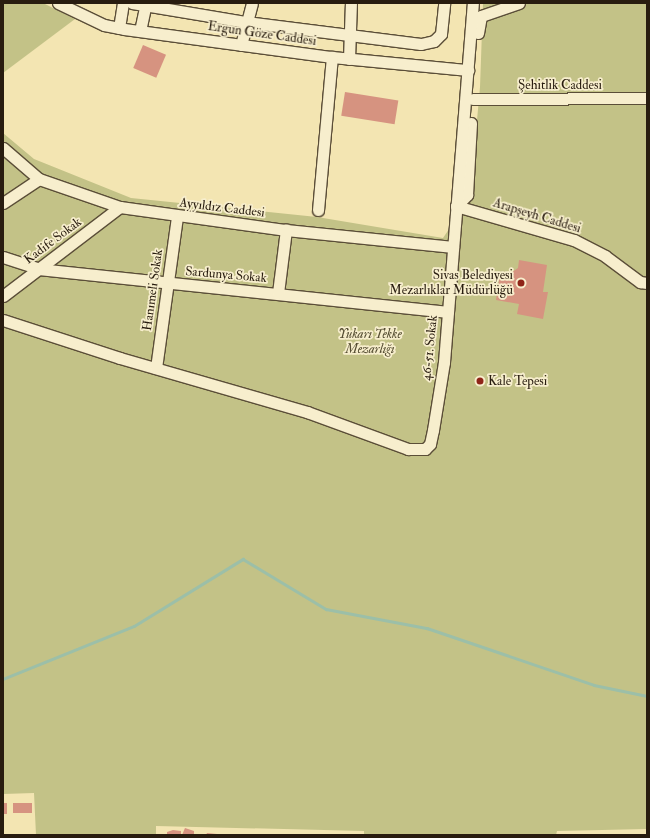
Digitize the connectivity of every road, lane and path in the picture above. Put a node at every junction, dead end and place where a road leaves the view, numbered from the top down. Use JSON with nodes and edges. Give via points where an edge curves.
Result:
{"nodes":[{"id":1,"x":58,"y":3,"type":"edge"},
{"id":2,"x":123,"y":3,"type":"edge"},
{"id":3,"x":132,"y":3,"type":"edge"},
{"id":4,"x":252,"y":3,"type":"edge"},
{"id":5,"x":351,"y":3,"type":"edge"},
{"id":6,"x":444,"y":3,"type":"edge"},
{"id":7,"x":473,"y":3,"type":"edge"},
{"id":8,"x":519,"y":3,"type":"edge"},
{"id":9,"x":146,"y":4,"type":"edge"},
{"id":10,"x":246,"y":22,"type":"junction"},
{"id":11,"x":119,"y":28,"type":"junction"},
{"id":12,"x":140,"y":31,"type":"junction"},
{"id":13,"x":349,"y":35,"type":"junction"},
{"id":14,"x":241,"y":45,"type":"junction"},
{"id":15,"x":332,"y":57,"type":"junction"},
{"id":16,"x":349,"y":59,"type":"junction"},
{"id":17,"x":468,"y":70,"type":"junction"},
{"id":18,"x":647,"y":98,"type":"edge"},
{"id":19,"x":473,"y":99,"type":"junction"},
{"id":20,"x":3,"y":148,"type":"edge"},
{"id":21,"x":39,"y":178,"type":"junction"},
{"id":22,"x":3,"y":203,"type":"edge"},
{"id":23,"x":456,"y":206,"type":"junction"},
{"id":24,"x":120,"y":207,"type":"junction"},
{"id":25,"x":318,"y":210,"type":"dead end"},
{"id":26,"x":177,"y":217,"type":"junction"},
{"id":27,"x":286,"y":230,"type":"junction"},
{"id":28,"x":453,"y":247,"type":"junction"},
{"id":29,"x":3,"y":257,"type":"edge"},
{"id":30,"x":39,"y":269,"type":"junction"},
{"id":31,"x":647,"y":283,"type":"edge"},
{"id":32,"x":168,"y":284,"type":"junction"},
{"id":33,"x":278,"y":294,"type":"junction"},
{"id":34,"x":3,"y":296,"type":"edge"},
{"id":35,"x":448,"y":312,"type":"junction"},
{"id":36,"x":3,"y":320,"type":"edge"},
{"id":37,"x":156,"y":368,"type":"junction"}],
"edges":[{"from":1,"to":11,"type":"street","name":"Ergun Göze Caddesi","via":[[93,20]]},
{"from":2,"to":11,"type":"street"},
{"from":3,"to":9,"type":"street","name":"Ergun Göze Caddesi"},
{"from":4,"to":10,"type":"street"},
{"from":5,"to":13,"type":"street"},
{"from":6,"to":13,"type":"street","name":"Ergun Göze Caddesi","via":[[441,34],[428,43]]},
{"from":7,"to":17,"type":"street","name":"46-51. Sokak"},
{"from":8,"to":19,"type":"street","via":[[484,15],[479,22]]},
{"from":9,"to":10,"type":"street","name":"Ergun Göze Caddesi"},
{"from":9,"to":12,"type":"street"},
{"from":10,"to":13,"type":"street","name":"Ergun Göze Caddesi"},
{"from":10,"to":14,"type":"street"},
{"from":11,"to":12,"type":"street","name":"Ergun Göze Caddesi"},
{"from":12,"to":14,"type":"street","name":"Ergun Göze Caddesi"},
{"from":13,"to":16,"type":"street"},
{"from":14,"to":15,"type":"street","name":"Ergun Göze Caddesi"},
{"from":15,"to":16,"type":"street","name":"Ergun Göze Caddesi"},
{"from":15,"to":25,"type":"street"},
{"from":16,"to":17,"type":"street","name":"Ergun Göze Caddesi"},
{"from":17,"to":23,"type":"street","name":"46-51. Sokak"},
{"from":18,"to":19,"type":"street","name":"Şehitlik Caddesi"},
{"from":19,"to":23,"type":"street","via":[[467,195]]},
{"from":20,"to":21,"type":"street","name":"Ayyıldız Caddesi"},
{"from":21,"to":22,"type":"street"},
{"from":21,"to":24,"type":"street","name":"Ayyıldız Caddesi"},
{"from":23,"to":28,"type":"street","name":"46-51. Sokak"},
{"from":23,"to":31,"type":"street","name":"Arapşeyh Caddesi","via":[[574,240]]},
{"from":24,"to":26,"type":"street","name":"Ayyıldız Caddesi"},
{"from":24,"to":30,"type":"street","name":"Kadife Sokak"},
{"from":26,"to":27,"type":"street","name":"Ayyıldız Caddesi"},
{"from":26,"to":32,"type":"street","name":"Hanımeli Sokak"},
{"from":27,"to":28,"type":"street","name":"Ayyıldız Caddesi"},
{"from":27,"to":33,"type":"street"},
{"from":28,"to":35,"type":"street","name":"46-51. Sokak"},
{"from":29,"to":30,"type":"street","name":"Sardunya Sokak"},
{"from":30,"to":32,"type":"street","name":"Sardunya Sokak"},
{"from":30,"to":34,"type":"street","name":"Kadife Sokak"},
{"from":32,"to":33,"type":"street","name":"Sardunya Sokak"},
{"from":32,"to":37,"type":"street","name":"Hanımeli Sokak"},
{"from":33,"to":35,"type":"street","name":"Sardunya Sokak"},
{"from":35,"to":37,"type":"street","name":"46-51. Sokak","via":[[444,362],[430,444],[421,450],[408,449],[307,412]]},
{"from":36,"to":37,"type":"street"}]}
